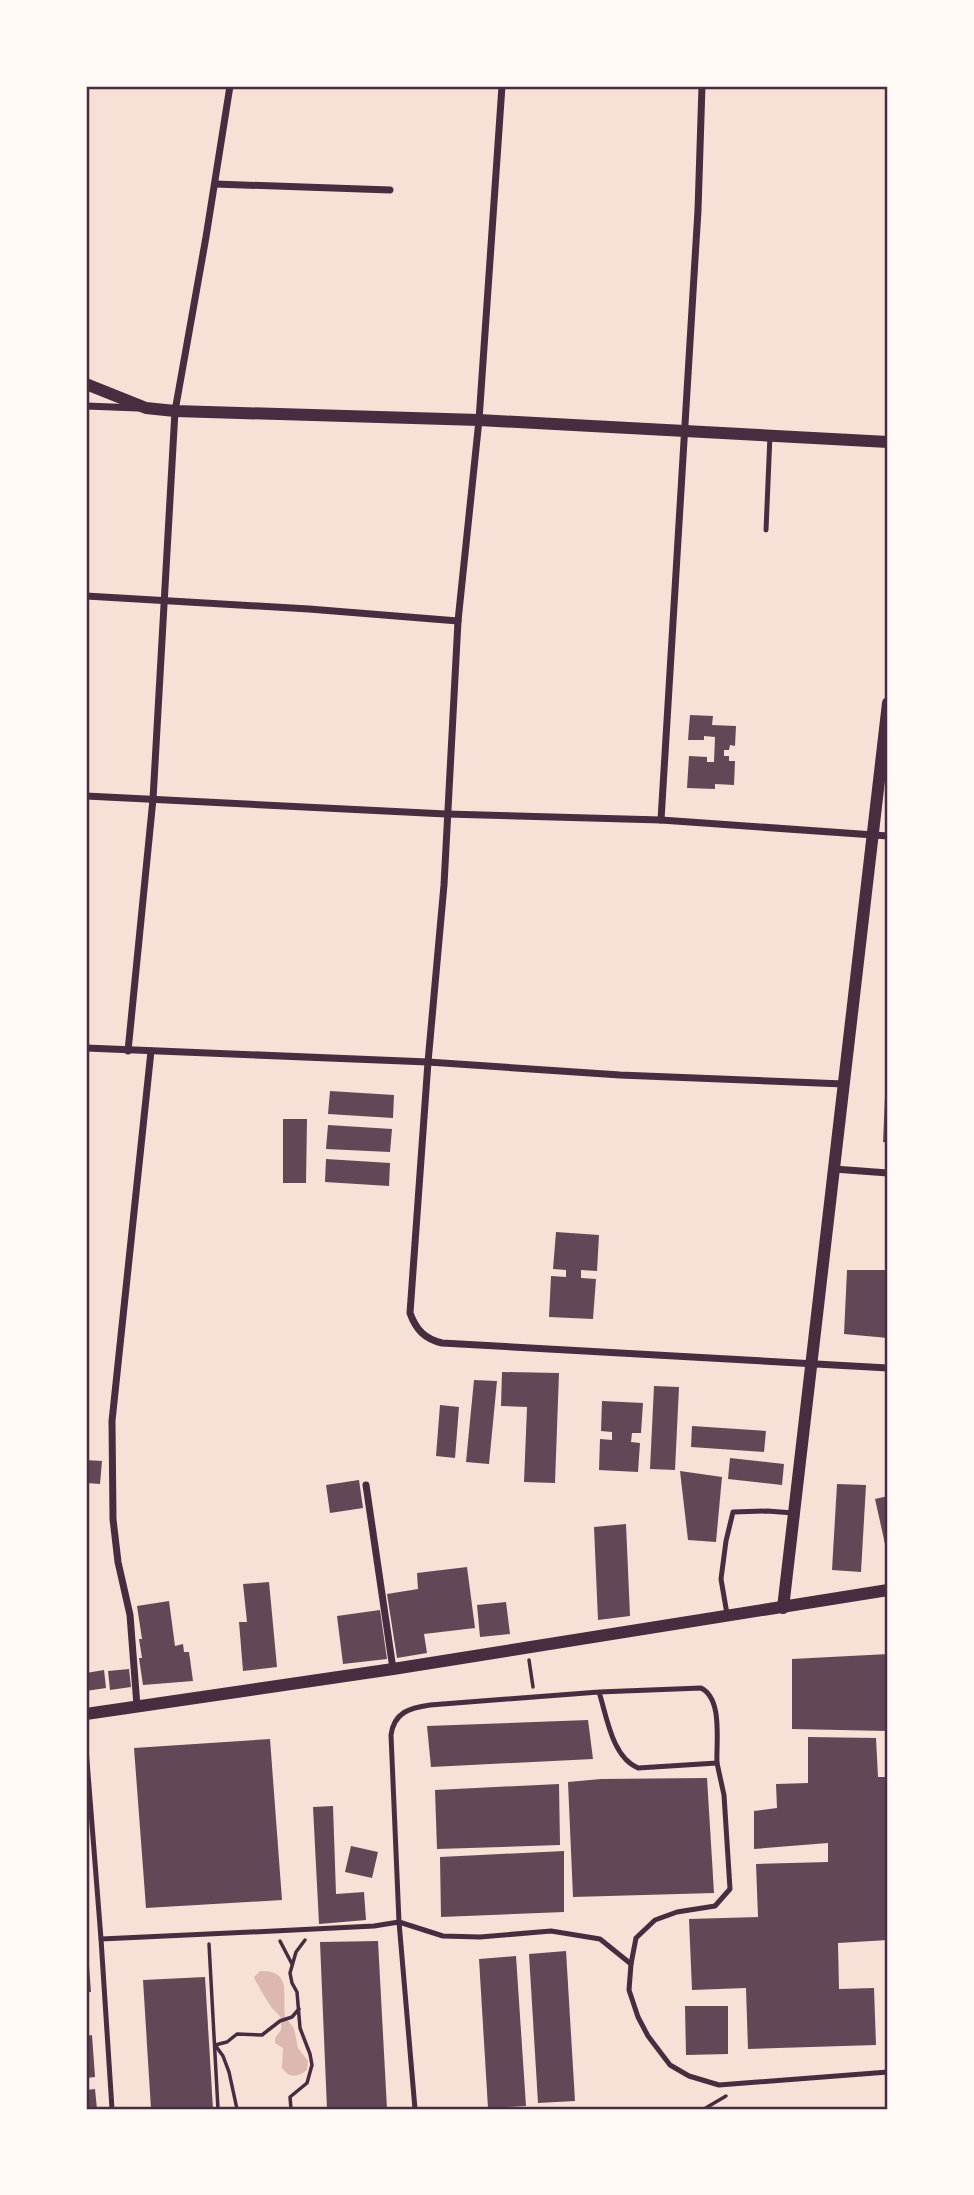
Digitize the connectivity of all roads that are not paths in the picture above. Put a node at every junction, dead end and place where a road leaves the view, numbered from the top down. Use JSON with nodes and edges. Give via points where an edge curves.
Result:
{"nodes":[{"id":1,"x":229,"y":86,"type":"edge"},
{"id":2,"x":502,"y":86,"type":"edge"},
{"id":3,"x":702,"y":86,"type":"edge"},
{"id":4,"x":215,"y":184,"type":"junction"},
{"id":5,"x":390,"y":190,"type":"dead end"},
{"id":6,"x":86,"y":384,"type":"edge"},
{"id":7,"x":86,"y":406,"type":"edge"},
{"id":8,"x":146,"y":408,"type":"junction"},
{"id":9,"x":174,"y":411,"type":"junction"},
{"id":10,"x":479,"y":420,"type":"junction"},
{"id":11,"x":683,"y":430,"type":"junction"},
{"id":12,"x":770,"y":435,"type":"junction"},
{"id":13,"x":888,"y":442,"type":"edge"},
{"id":14,"x":766,"y":530,"type":"dead end"},
{"id":15,"x":86,"y":596,"type":"edge"},
{"id":16,"x":164,"y":600,"type":"junction"},
{"id":17,"x":458,"y":621,"type":"junction"},
{"id":18,"x":888,"y":703,"type":"edge"},
{"id":19,"x":86,"y":796,"type":"edge"},
{"id":20,"x":153,"y":799,"type":"junction"},
{"id":21,"x":446,"y":814,"type":"junction"},
{"id":22,"x":661,"y":820,"type":"junction"},
{"id":23,"x":874,"y":834,"type":"junction"},
{"id":24,"x":888,"y":836,"type":"edge"},
{"id":25,"x":86,"y":1048,"type":"edge"},
{"id":26,"x":128,"y":1051,"type":"junction"},
{"id":27,"x":151,"y":1051,"type":"junction"},
{"id":28,"x":428,"y":1062,"type":"junction"},
{"id":29,"x":844,"y":1084,"type":"junction"},
{"id":30,"x":834,"y":1169,"type":"junction"},
{"id":31,"x":888,"y":1173,"type":"edge"},
{"id":32,"x":812,"y":1363,"type":"junction"},
{"id":33,"x":888,"y":1368,"type":"edge"},
{"id":34,"x":366,"y":1485,"type":"dead end"},
{"id":35,"x":794,"y":1513,"type":"junction"},
{"id":36,"x":888,"y":1590,"type":"edge"},
{"id":37,"x":783,"y":1608,"type":"junction"},
{"id":38,"x":728,"y":1617,"type":"junction"},
{"id":39,"x":393,"y":1669,"type":"junction"},
{"id":40,"x":599,"y":1692,"type":"junction"},
{"id":41,"x":137,"y":1706,"type":"junction"},
{"id":42,"x":86,"y":1714,"type":"edge"},
{"id":43,"x":86,"y":1748,"type":"edge"},
{"id":44,"x":717,"y":1763,"type":"junction"},
{"id":45,"x":86,"y":1765,"type":"edge"},
{"id":46,"x":399,"y":1922,"type":"junction"},
{"id":47,"x":102,"y":1938,"type":"junction"},
{"id":48,"x":631,"y":1964,"type":"junction"},
{"id":49,"x":888,"y":2072,"type":"edge"},
{"id":50,"x":112,"y":2109,"type":"edge"},
{"id":51,"x":415,"y":2109,"type":"edge"}],
"edges":[{"from":1,"to":4,"type":"street"},
{"from":2,"to":10,"type":"street"},
{"from":3,"to":11,"type":"street"},
{"from":4,"to":5,"type":"street"},
{"from":4,"to":9,"type":"street"},
{"from":6,"to":8,"type":"street"},
{"from":7,"to":8,"type":"street"},
{"from":8,"to":9,"type":"street"},
{"from":9,"to":10,"type":"street"},
{"from":9,"to":16,"type":"street"},
{"from":10,"to":11,"type":"street"},
{"from":10,"to":17,"type":"street"},
{"from":11,"to":12,"type":"street"},
{"from":11,"to":22,"type":"street"},
{"from":12,"to":13,"type":"street"},
{"from":12,"to":14,"type":"lane"},
{"from":15,"to":16,"type":"street"},
{"from":16,"to":17,"type":"street"},
{"from":16,"to":20,"type":"street"},
{"from":17,"to":21,"type":"street"},
{"from":18,"to":23,"type":"street"},
{"from":19,"to":20,"type":"street"},
{"from":20,"to":21,"type":"street"},
{"from":20,"to":26,"type":"street"},
{"from":21,"to":22,"type":"street"},
{"from":21,"to":28,"type":"street"},
{"from":22,"to":23,"type":"street"},
{"from":23,"to":24,"type":"street"},
{"from":23,"to":29,"type":"street"},
{"from":25,"to":26,"type":"street"},
{"from":26,"to":27,"type":"street"},
{"from":27,"to":28,"type":"street"},
{"from":27,"to":41,"type":"street","via":[[112,1421],[113,1519],[130,1615]]},
{"from":28,"to":29,"type":"street"},
{"from":28,"to":32,"type":"street","via":[[409,1304],[418,1331],[442,1343]]},
{"from":29,"to":30,"type":"street"},
{"from":30,"to":31,"type":"street"},
{"from":30,"to":32,"type":"street"},
{"from":32,"to":33,"type":"street"},
{"from":32,"to":35,"type":"street"},
{"from":34,"to":39,"type":"street"},
{"from":35,"to":37,"type":"street"},
{"from":35,"to":38,"type":"lane","via":[[733,1512],[721,1580]]},
{"from":36,"to":37,"type":"street"},
{"from":37,"to":38,"type":"street"},
{"from":38,"to":39,"type":"street"},
{"from":39,"to":41,"type":"street"},
{"from":40,"to":44,"type":"lane","via":[[620,1755],[631,1765]]},
{"from":40,"to":44,"type":"lane","via":[[708,1691],[716,1706]]},
{"from":40,"to":46,"type":"lane","via":[[410,1708],[400,1715],[391,1735]]},
{"from":41,"to":42,"type":"street"},
{"from":43,"to":45,"type":"lane"},
{"from":44,"to":48,"type":"lane","via":[[724,1795],[730,1889],[715,1906],[655,1920],[636,1938]]},
{"from":45,"to":47,"type":"lane"},
{"from":46,"to":47,"type":"lane"},
{"from":46,"to":48,"type":"lane","via":[[443,1936],[551,1931],[600,1939]]},
{"from":46,"to":51,"type":"lane"},
{"from":47,"to":50,"type":"lane"},
{"from":48,"to":49,"type":"lane","via":[[629,1990],[638,2017],[670,2065],[689,2076],[719,2085]]}]}
